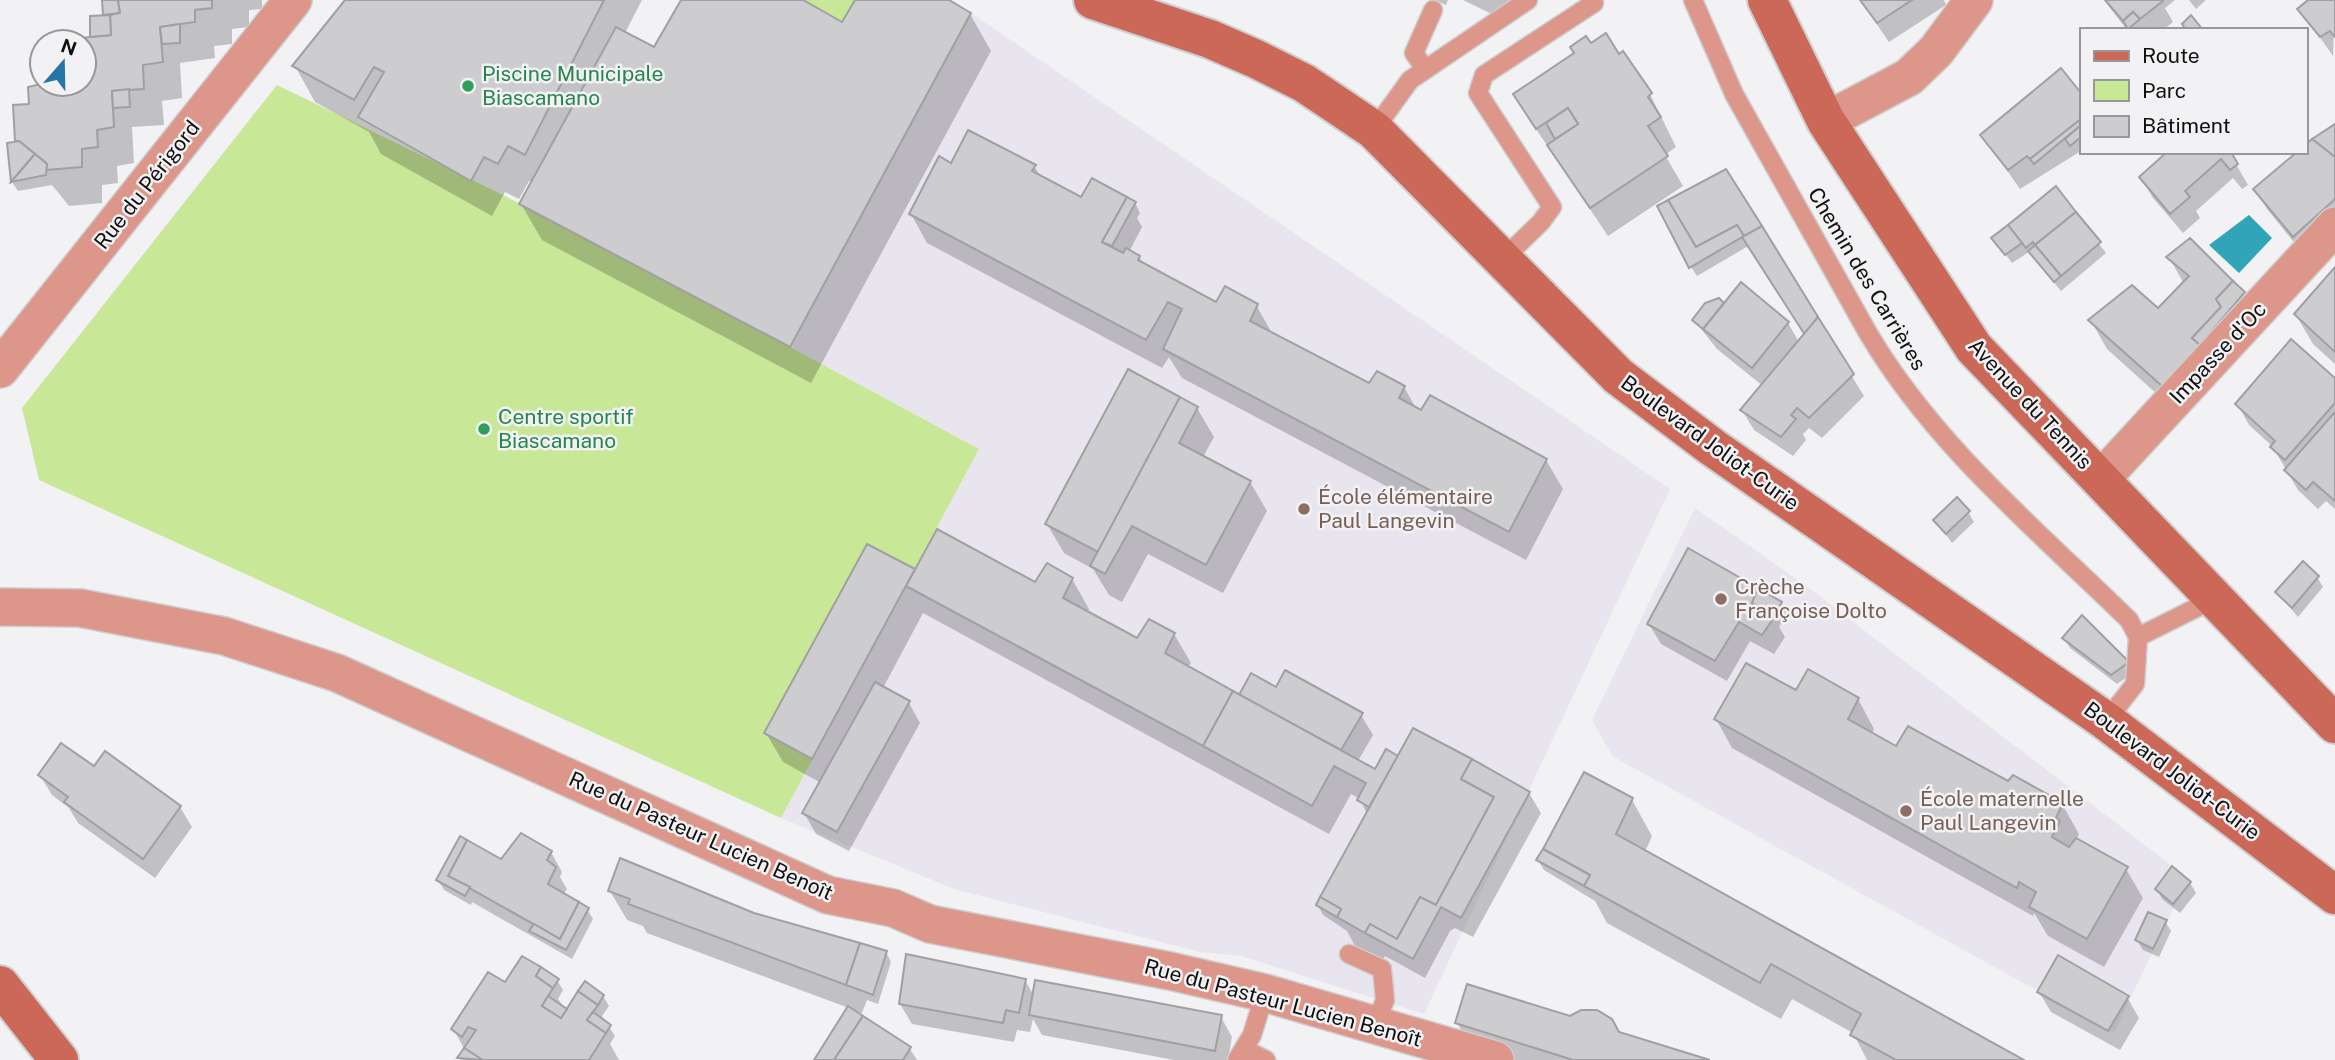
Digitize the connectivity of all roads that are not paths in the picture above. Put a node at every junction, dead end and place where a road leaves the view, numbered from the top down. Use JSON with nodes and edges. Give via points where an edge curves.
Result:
{"nodes":[{"id":1,"x":293,"y":0,"type":"edge"},
{"id":2,"x":1093,"y":0,"type":"edge"},
{"id":3,"x":1528,"y":0,"type":"edge"},
{"id":4,"x":1693,"y":0,"type":"edge"},
{"id":5,"x":1767,"y":0,"type":"edge"},
{"id":6,"x":1974,"y":0,"type":"edge"},
{"id":7,"x":1594,"y":3,"type":"dead end"},
{"id":8,"x":1433,"y":10,"type":"dead end"},
{"id":9,"x":1425,"y":69,"type":"junction"},
{"id":10,"x":1826,"y":121,"type":"junction"},
{"id":11,"x":1374,"y":130,"type":"junction"},
{"id":12,"x":2335,"y":226,"type":"edge"},
{"id":13,"x":1501,"y":261,"type":"junction"},
{"id":14,"x":2,"y":362,"type":"edge"},
{"id":15,"x":2101,"y":479,"type":"junction"},
{"id":16,"x":2214,"y":599,"type":"junction"},
{"id":17,"x":0,"y":607,"type":"edge"},
{"id":18,"x":2138,"y":637,"type":"junction"},
{"id":19,"x":2106,"y":721,"type":"junction"},
{"id":20,"x":2335,"y":724,"type":"edge"},
{"id":21,"x":2335,"y":895,"type":"edge"},
{"id":22,"x":1349,"y":954,"type":"dead end"},
{"id":23,"x":0,"y":985,"type":"edge"},
{"id":24,"x":1265,"y":993,"type":"junction"},
{"id":25,"x":1376,"y":1025,"type":"junction"},
{"id":26,"x":1241,"y":1055,"type":"edge"},
{"id":27,"x":59,"y":1060,"type":"edge"},
{"id":28,"x":1266,"y":1060,"type":"edge"},
{"id":29,"x":1495,"y":1060,"type":"edge"}],
"edges":[{"from":1,"to":14,"type":"street","name":"Rue du Périgord"},
{"from":2,"to":11,"type":"main road","name":"Boulevard Joliot-Curie","via":[[1256,59],[1304,83]]},
{"from":3,"to":9,"type":"lane"},
{"from":4,"to":18,"type":"lane","name":"Chemin des Carrières","via":[[1734,94],[1887,366],[1949,443],[2129,620]]},
{"from":5,"to":10,"type":"main road","name":"Avenue du Tennis"},
{"from":6,"to":10,"type":"street","via":[[1936,51],[1909,77]]},
{"from":7,"to":13,"type":"lane","via":[[1484,75],[1478,93],[1552,207]]},
{"from":8,"to":9,"type":"lane","via":[[1415,53]]},
{"from":9,"to":11,"type":"lane","via":[[1403,88]]},
{"from":10,"to":15,"type":"main road","name":"Avenue du Tennis","via":[[1974,348]]},
{"from":11,"to":13,"type":"main road","name":"Boulevard Joliot-Curie"},
{"from":12,"to":15,"type":"street","name":"Impasse d'Oc"},
{"from":13,"to":19,"type":"main road","name":"Boulevard Joliot-Curie","via":[[1618,376],[1712,447]]},
{"from":15,"to":16,"type":"main road","name":"Avenue du Tennis"},
{"from":16,"to":18,"type":"lane"},
{"from":16,"to":20,"type":"main road","name":"Avenue du Tennis"},
{"from":17,"to":24,"type":"street","name":"Rue du Pasteur Lucien Benoît","via":[[80,608],[224,636],[337,673],[828,895],[893,908],[930,924]]},
{"from":18,"to":19,"type":"lane","via":[[2135,684]]},
{"from":19,"to":21,"type":"main road","name":"Boulevard Joliot-Curie"},
{"from":22,"to":25,"type":"lane","via":[[1382,969],[1384,1000]]},
{"from":23,"to":27,"type":"main road"},
{"from":24,"to":25,"type":"street","name":"Rue du Pasteur Lucien Benoît"},
{"from":24,"to":26,"type":"lane"},
{"from":25,"to":29,"type":"street","name":"Rue du Pasteur Lucien Benoît"},
{"from":26,"to":28,"type":"lane"}]}
